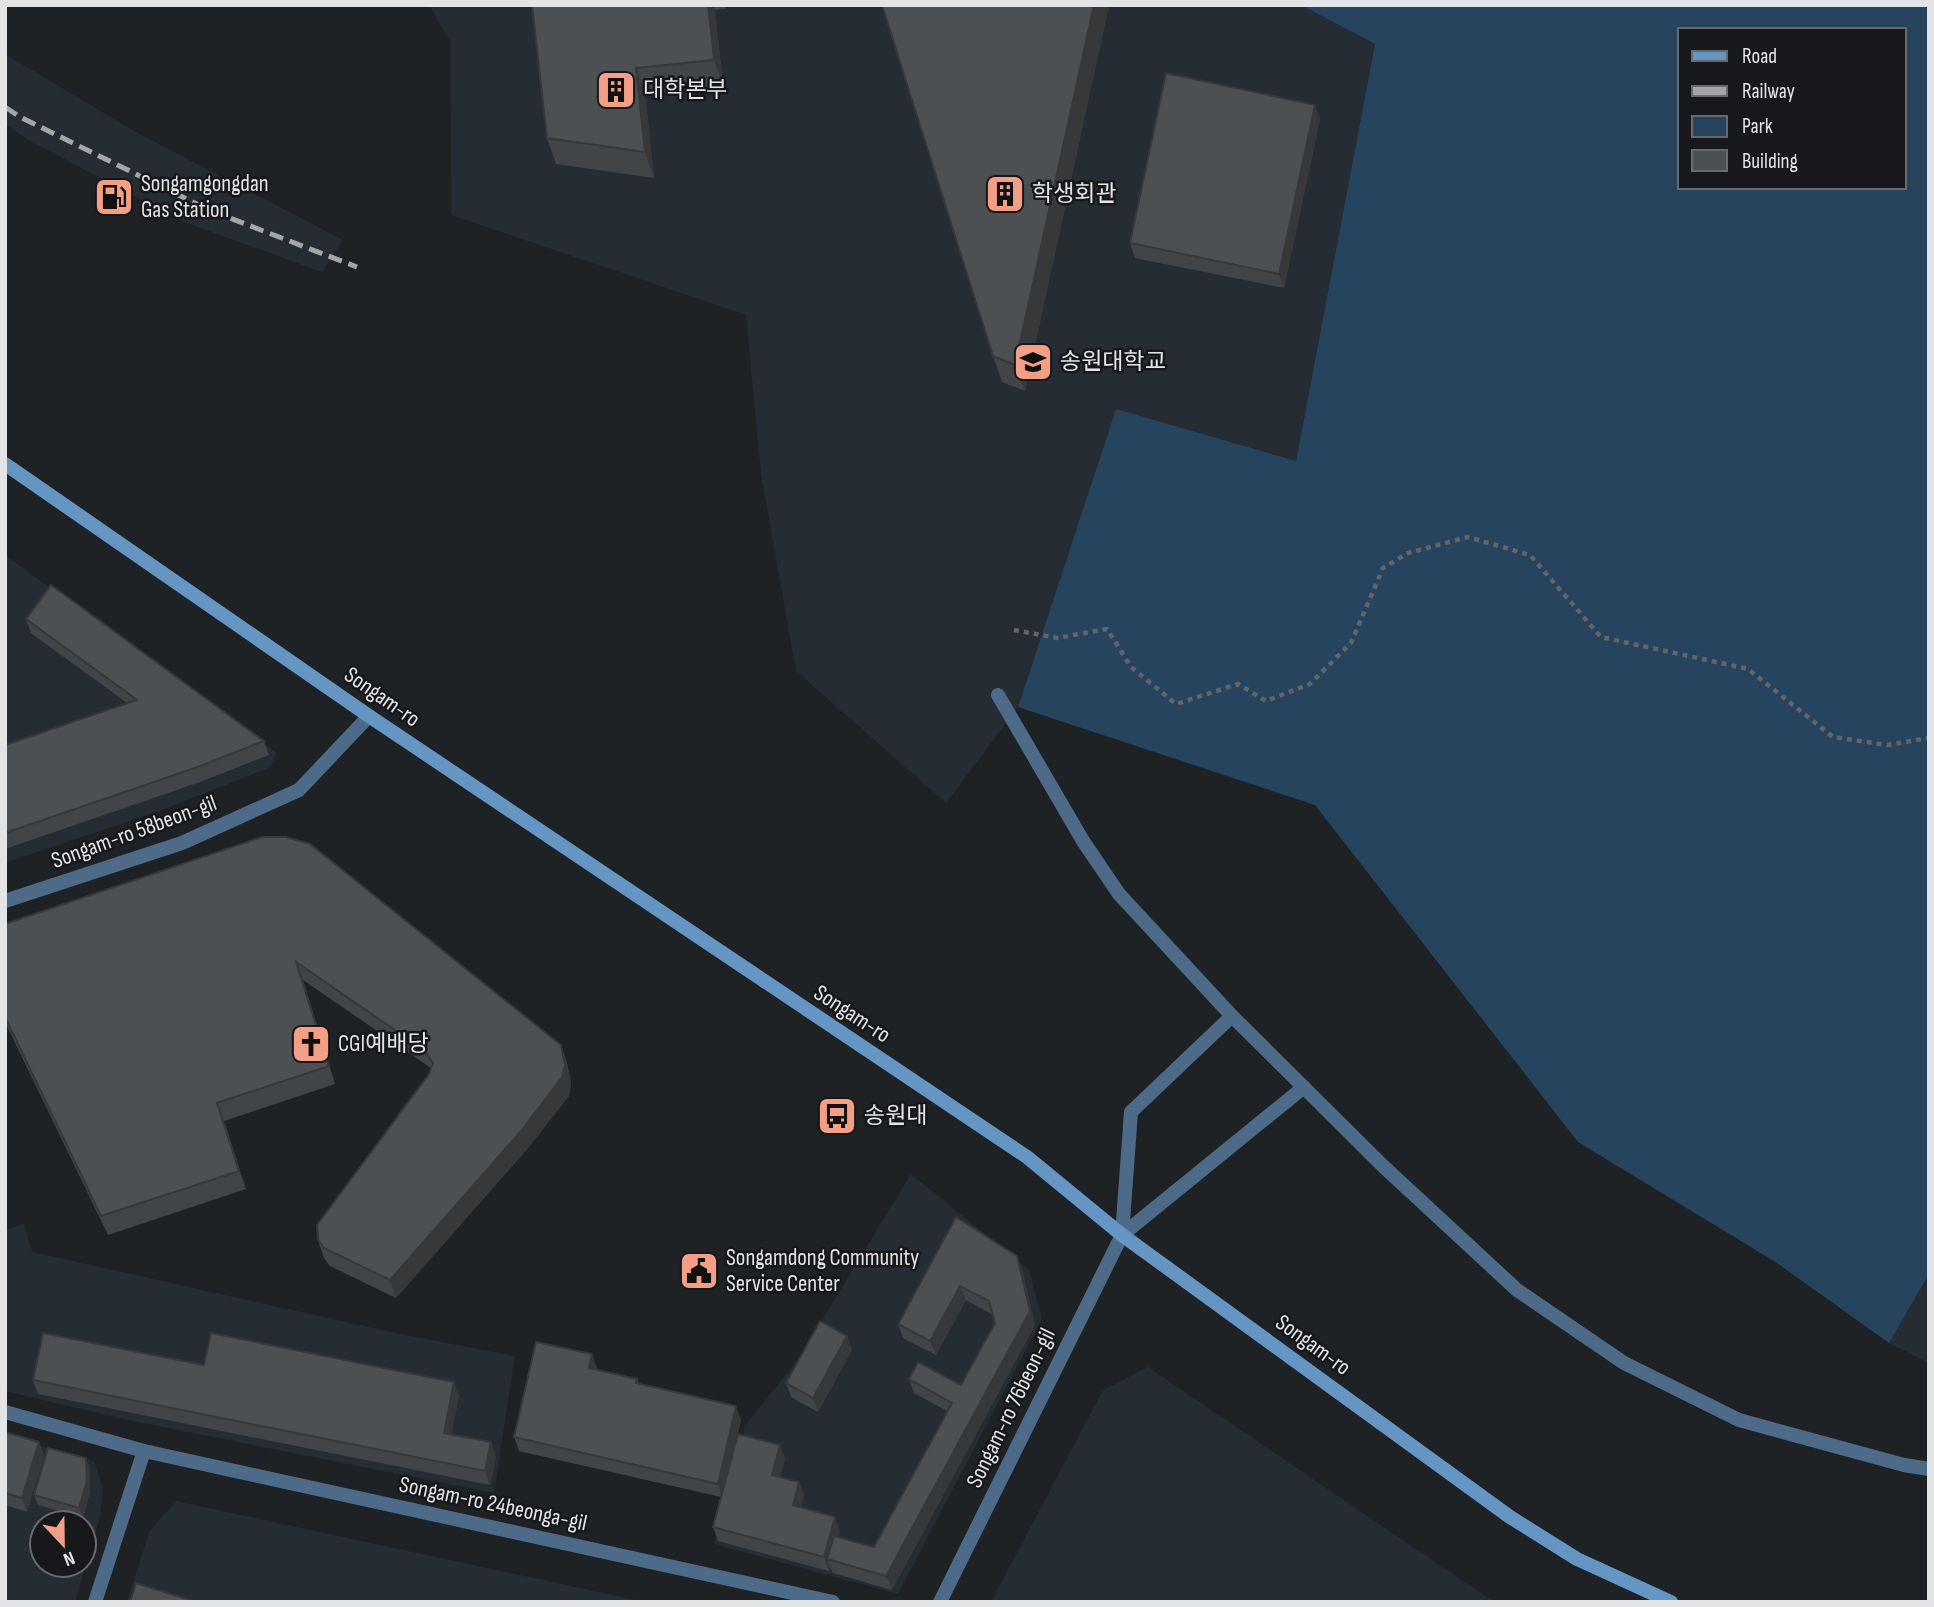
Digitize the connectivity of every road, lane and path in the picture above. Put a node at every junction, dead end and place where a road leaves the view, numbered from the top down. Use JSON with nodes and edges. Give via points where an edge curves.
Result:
{"nodes":[{"id":1,"x":5,"y":464,"type":"edge"},
{"id":2,"x":1014,"y":630,"type":"dead end"},
{"id":3,"x":998,"y":695,"type":"dead end"},
{"id":4,"x":369,"y":716,"type":"junction"},
{"id":5,"x":1929,"y":738,"type":"edge"},
{"id":6,"x":5,"y":901,"type":"edge"},
{"id":7,"x":1232,"y":1016,"type":"junction"},
{"id":8,"x":1304,"y":1087,"type":"junction"},
{"id":9,"x":1122,"y":1235,"type":"junction"},
{"id":10,"x":5,"y":1412,"type":"edge"},
{"id":11,"x":144,"y":1451,"type":"junction"},
{"id":12,"x":1929,"y":1469,"type":"edge"},
{"id":13,"x":95,"y":1602,"type":"edge"},
{"id":14,"x":833,"y":1602,"type":"edge"},
{"id":15,"x":940,"y":1602,"type":"edge"},
{"id":16,"x":1671,"y":1602,"type":"edge"}],
"edges":[{"from":1,"to":4,"type":"main road","name":"Songam-ro"},
{"from":2,"to":5,"type":"path","via":[[1058,638],[1107,629],[1131,667],[1176,705],[1238,684],[1266,701],[1310,684],[1351,643],[1383,568],[1408,553],[1468,537],[1530,555],[1601,637],[1748,669],[1833,737],[1887,746]]},
{"from":3,"to":7,"type":"street","via":[[1119,894]]},
{"from":4,"to":6,"type":"street","name":"Songam-ro 58beon-gil","via":[[299,790],[183,843]]},
{"from":4,"to":9,"type":"main road","name":"Songam-ro","via":[[1027,1157]]},
{"from":7,"to":8,"type":"street"},
{"from":7,"to":9,"type":"street","via":[[1131,1112]]},
{"from":8,"to":9,"type":"street"},
{"from":8,"to":12,"type":"street","via":[[1517,1290],[1624,1363],[1739,1420]]},
{"from":9,"to":15,"type":"street","name":"Songam-ro 76beon-gil"},
{"from":9,"to":16,"type":"main road","name":"Songam-ro","via":[[1510,1517],[1577,1559]]},
{"from":10,"to":11,"type":"street","name":"Songam-ro 24beonga-gil"},
{"from":11,"to":13,"type":"street"},
{"from":11,"to":14,"type":"street","name":"Songam-ro 24beonga-gil"}]}
